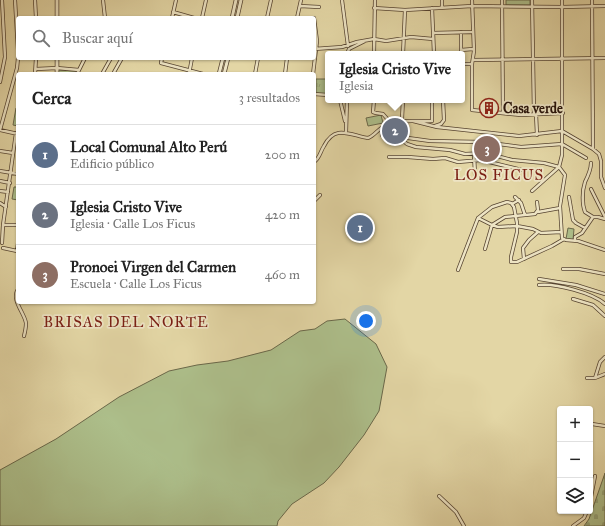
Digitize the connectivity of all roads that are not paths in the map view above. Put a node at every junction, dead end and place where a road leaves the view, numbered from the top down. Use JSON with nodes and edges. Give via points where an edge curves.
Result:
{"nodes":[{"id":1,"x":2,"y":0,"type":"edge"},
{"id":2,"x":15,"y":0,"type":"edge"},
{"id":3,"x":36,"y":0,"type":"edge"},
{"id":4,"x":57,"y":0,"type":"edge"},
{"id":5,"x":103,"y":0,"type":"edge"},
{"id":6,"x":176,"y":0,"type":"edge"},
{"id":7,"x":206,"y":0,"type":"edge"},
{"id":8,"x":236,"y":0,"type":"edge"},
{"id":9,"x":241,"y":0,"type":"edge"},
{"id":10,"x":271,"y":0,"type":"edge"},
{"id":11,"x":301,"y":0,"type":"edge"},
{"id":12,"x":342,"y":0,"type":"edge"},
{"id":13,"x":375,"y":0,"type":"edge"},
{"id":14,"x":442,"y":0,"type":"edge"},
{"id":15,"x":472,"y":0,"type":"edge"},
{"id":16,"x":502,"y":0,"type":"edge"},
{"id":17,"x":532,"y":0,"type":"edge"},
{"id":18,"x":562,"y":0,"type":"edge"},
{"id":19,"x":592,"y":0,"type":"edge"},
{"id":20,"x":300,"y":6,"type":"junction"},
{"id":21,"x":472,"y":6,"type":"junction"},
{"id":22,"x":592,"y":6,"type":"junction"},
{"id":23,"x":605,"y":6,"type":"edge"},
{"id":24,"x":319,"y":7,"type":"dead end"},
{"id":25,"x":442,"y":7,"type":"junction"},
{"id":26,"x":502,"y":7,"type":"junction"},
{"id":27,"x":532,"y":7,"type":"junction"},
{"id":28,"x":374,"y":8,"type":"junction"},
{"id":29,"x":432,"y":8,"type":"junction"},
{"id":30,"x":562,"y":8,"type":"junction"},
{"id":31,"x":405,"y":10,"type":"junction"},
{"id":32,"x":173,"y":12,"type":"junction"},
{"id":33,"x":36,"y":16,"type":"edge"},
{"id":34,"x":57,"y":16,"type":"edge"},
{"id":35,"x":105,"y":16,"type":"edge"},
{"id":36,"x":172,"y":16,"type":"edge"},
{"id":37,"x":187,"y":16,"type":"edge"},
{"id":38,"x":202,"y":16,"type":"edge"},
{"id":39,"x":232,"y":16,"type":"edge"},
{"id":40,"x":237,"y":16,"type":"edge"},
{"id":41,"x":267,"y":16,"type":"edge"},
{"id":42,"x":298,"y":16,"type":"edge"},
{"id":43,"x":16,"y":17,"type":"edge"},
{"id":44,"x":461,"y":32,"type":"junction"},
{"id":45,"x":472,"y":32,"type":"junction"},
{"id":46,"x":316,"y":33,"type":"edge"},
{"id":47,"x":433,"y":33,"type":"junction"},
{"id":48,"x":403,"y":38,"type":"junction"},
{"id":49,"x":374,"y":39,"type":"junction"},
{"id":50,"x":433,"y":39,"type":"junction"},
{"id":51,"x":367,"y":40,"type":"junction"},
{"id":52,"x":316,"y":45,"type":"edge"},
{"id":53,"x":348,"y":46,"type":"junction"},
{"id":54,"x":316,"y":49,"type":"edge"},
{"id":55,"x":474,"y":49,"type":"junction"},
{"id":56,"x":348,"y":51,"type":"edge"},
{"id":57,"x":374,"y":51,"type":"edge"},
{"id":58,"x":403,"y":51,"type":"edge"},
{"id":59,"x":434,"y":51,"type":"edge"},
{"id":60,"x":592,"y":58,"type":"junction"},
{"id":61,"x":605,"y":58,"type":"edge"},
{"id":62,"x":563,"y":59,"type":"junction"},
{"id":63,"x":18,"y":60,"type":"edge"},
{"id":64,"x":36,"y":60,"type":"edge"},
{"id":65,"x":57,"y":60,"type":"edge"},
{"id":66,"x":84,"y":60,"type":"edge"},
{"id":67,"x":110,"y":60,"type":"edge"},
{"id":68,"x":121,"y":60,"type":"edge"},
{"id":69,"x":162,"y":60,"type":"edge"},
{"id":70,"x":192,"y":60,"type":"edge"},
{"id":71,"x":222,"y":60,"type":"edge"},
{"id":72,"x":228,"y":60,"type":"edge"},
{"id":73,"x":258,"y":60,"type":"edge"},
{"id":74,"x":287,"y":60,"type":"edge"},
{"id":75,"x":314,"y":60,"type":"edge"},
{"id":76,"x":503,"y":60,"type":"junction"},
{"id":77,"x":533,"y":60,"type":"junction"},
{"id":78,"x":473,"y":62,"type":"junction"},
{"id":79,"x":465,"y":63,"type":"edge"},
{"id":80,"x":57,"y":68,"type":"junction"},
{"id":81,"x":36,"y":70,"type":"joint"},
{"id":82,"x":79,"y":70,"type":"joint"},
{"id":83,"x":57,"y":72,"type":"edge"},
{"id":84,"x":103,"y":72,"type":"edge"},
{"id":85,"x":113,"y":72,"type":"edge"},
{"id":86,"x":189,"y":72,"type":"edge"},
{"id":87,"x":219,"y":72,"type":"edge"},
{"id":88,"x":224,"y":72,"type":"edge"},
{"id":89,"x":255,"y":72,"type":"edge"},
{"id":90,"x":285,"y":72,"type":"edge"},
{"id":91,"x":313,"y":72,"type":"edge"},
{"id":92,"x":0,"y":82,"type":"edge"},
{"id":93,"x":341,"y":103,"type":"edge"},
{"id":94,"x":347,"y":103,"type":"edge"},
{"id":95,"x":374,"y":103,"type":"edge"},
{"id":96,"x":403,"y":103,"type":"edge"},
{"id":97,"x":432,"y":103,"type":"edge"},
{"id":98,"x":443,"y":103,"type":"edge"},
{"id":99,"x":563,"y":113,"type":"junction"},
{"id":100,"x":503,"y":114,"type":"junction"},
{"id":101,"x":535,"y":114,"type":"junction"},
{"id":102,"x":403,"y":121,"type":"junction"},
{"id":103,"x":413,"y":121,"type":"junction"},
{"id":104,"x":346,"y":123,"type":"junction"},
{"id":105,"x":392,"y":123,"type":"junction"},
{"id":106,"x":435,"y":126,"type":"junction"},
{"id":107,"x":0,"y":130,"type":"edge"},
{"id":108,"x":562,"y":131,"type":"junction"},
{"id":109,"x":346,"y":132,"type":"junction"},
{"id":110,"x":16,"y":134,"type":"edge"},
{"id":111,"x":382,"y":135,"type":"dead end"},
{"id":112,"x":536,"y":135,"type":"junction"},
{"id":113,"x":401,"y":138,"type":"junction"},
{"id":114,"x":16,"y":139,"type":"edge"},
{"id":115,"x":562,"y":144,"type":"junction"},
{"id":116,"x":593,"y":149,"type":"junction"},
{"id":117,"x":0,"y":151,"type":"edge"},
{"id":118,"x":13,"y":153,"type":"junction"},
{"id":119,"x":474,"y":154,"type":"junction"},
{"id":120,"x":389,"y":157,"type":"dead end"},
{"id":121,"x":586,"y":158,"type":"dead end"},
{"id":122,"x":316,"y":160,"type":"edge"},
{"id":123,"x":474,"y":160,"type":"junction"},
{"id":124,"x":591,"y":163,"type":"dead end"},
{"id":125,"x":559,"y":167,"type":"junction"},
{"id":126,"x":522,"y":170,"type":"dead end"},
{"id":127,"x":0,"y":171,"type":"edge"},
{"id":128,"x":11,"y":173,"type":"junction"},
{"id":129,"x":16,"y":174,"type":"edge"},
{"id":130,"x":475,"y":175,"type":"dead end"},
{"id":131,"x":605,"y":178,"type":"edge"},
{"id":132,"x":602,"y":180,"type":"junction"},
{"id":133,"x":0,"y":181,"type":"edge"},
{"id":134,"x":10,"y":183,"type":"junction"},
{"id":135,"x":605,"y":188,"type":"edge"},
{"id":136,"x":592,"y":189,"type":"dead end"},
{"id":137,"x":0,"y":191,"type":"edge"},
{"id":138,"x":532,"y":191,"type":"dead end"},
{"id":139,"x":8,"y":192,"type":"junction"},
{"id":140,"x":320,"y":195,"type":"dead end"},
{"id":141,"x":516,"y":197,"type":"dead end"},
{"id":142,"x":569,"y":197,"type":"dead end"},
{"id":143,"x":316,"y":199,"type":"edge"},
{"id":144,"x":519,"y":200,"type":"junction"},
{"id":145,"x":537,"y":202,"type":"dead end"},
{"id":146,"x":0,"y":203,"type":"edge"},
{"id":147,"x":512,"y":204,"type":"junction"},
{"id":148,"x":6,"y":207,"type":"junction"},
{"id":149,"x":560,"y":208,"type":"junction"},
{"id":150,"x":538,"y":212,"type":"junction"},
{"id":151,"x":525,"y":215,"type":"junction"},
{"id":152,"x":517,"y":216,"type":"junction"},
{"id":153,"x":593,"y":217,"type":"junction"},
{"id":154,"x":478,"y":218,"type":"junction"},
{"id":155,"x":605,"y":218,"type":"edge"},
{"id":156,"x":3,"y":225,"type":"junction"},
{"id":157,"x":492,"y":225,"type":"junction"},
{"id":158,"x":16,"y":226,"type":"edge"},
{"id":159,"x":517,"y":226,"type":"junction"},
{"id":160,"x":585,"y":228,"type":"junction"},
{"id":161,"x":538,"y":232,"type":"junction"},
{"id":162,"x":561,"y":232,"type":"junction"},
{"id":163,"x":564,"y":239,"type":"junction"},
{"id":164,"x":575,"y":240,"type":"junction"},
{"id":165,"x":2,"y":243,"type":"dead end"},
{"id":166,"x":2,"y":248,"type":"dead end"},
{"id":167,"x":485,"y":248,"type":"dead end"},
{"id":168,"x":605,"y":250,"type":"edge"},
{"id":169,"x":16,"y":251,"type":"edge"},
{"id":170,"x":524,"y":259,"type":"junction"},
{"id":171,"x":563,"y":269,"type":"dead end"},
{"id":172,"x":458,"y":270,"type":"dead end"},
{"id":173,"x":605,"y":274,"type":"edge"},
{"id":174,"x":539,"y":279,"type":"dead end"},
{"id":175,"x":539,"y":285,"type":"dead end"},
{"id":176,"x":605,"y":294,"type":"edge"},
{"id":177,"x":573,"y":299,"type":"dead end"},
{"id":178,"x":18,"y":304,"type":"edge"},
{"id":179,"x":605,"y":304,"type":"edge"},
{"id":180,"x":605,"y":316,"type":"edge"},
{"id":181,"x":24,"y":336,"type":"dead end"},
{"id":182,"x":605,"y":357,"type":"edge"},
{"id":183,"x":605,"y":374,"type":"edge"},
{"id":184,"x":587,"y":378,"type":"dead end"},
{"id":185,"x":595,"y":378,"type":"junction"},
{"id":186,"x":593,"y":424,"type":"edge"},
{"id":187,"x":605,"y":426,"type":"edge"},
{"id":188,"x":595,"y":476,"type":"dead end"},
{"id":189,"x":593,"y":486,"type":"edge"},
{"id":190,"x":439,"y":496,"type":"dead end"},
{"id":191,"x":586,"y":514,"type":"edge"},
{"id":192,"x":464,"y":526,"type":"edge"},
{"id":193,"x":573,"y":526,"type":"edge"}],
"edges":[{"from":1,"to":92,"type":"street","via":[[5,57]]},
{"from":2,"to":43,"type":"street"},
{"from":3,"to":33,"type":"street"},
{"from":4,"to":34,"type":"street"},
{"from":5,"to":35,"type":"street"},
{"from":6,"to":32,"type":"street"},
{"from":7,"to":38,"type":"street"},
{"from":8,"to":39,"type":"street"},
{"from":9,"to":40,"type":"street"},
{"from":10,"to":41,"type":"street"},
{"from":11,"to":20,"type":"street"},
{"from":12,"to":53,"type":"street"},
{"from":13,"to":28,"type":"street"},
{"from":14,"to":25,"type":"street"},
{"from":15,"to":21,"type":"street"},
{"from":16,"to":26,"type":"street"},
{"from":17,"to":27,"type":"street"},
{"from":18,"to":30,"type":"street"},
{"from":19,"to":22,"type":"street"},
{"from":20,"to":24,"type":"street"},
{"from":20,"to":42,"type":"street"},
{"from":21,"to":25,"type":"street"},
{"from":21,"to":26,"type":"street"},
{"from":21,"to":45,"type":"street"},
{"from":22,"to":23,"type":"street"},
{"from":22,"to":30,"type":"street"},
{"from":22,"to":60,"type":"street"},
{"from":25,"to":29,"type":"street"},
{"from":26,"to":27,"type":"street"},
{"from":26,"to":76,"type":"street"},
{"from":27,"to":30,"type":"street"},
{"from":27,"to":77,"type":"street"},
{"from":28,"to":31,"type":"street"},
{"from":28,"to":49,"type":"street"},
{"from":29,"to":31,"type":"street"},
{"from":29,"to":47,"type":"street"},
{"from":30,"to":62,"type":"street"},
{"from":31,"to":48,"type":"street"},
{"from":32,"to":36,"type":"street"},
{"from":32,"to":37,"type":"street"},
{"from":44,"to":45,"type":"street"},
{"from":44,"to":47,"type":"street"},
{"from":44,"to":55,"type":"street","via":[[461,50]]},
{"from":45,"to":55,"type":"street"},
{"from":46,"to":52,"type":"street"},
{"from":47,"to":50,"type":"street"},
{"from":48,"to":49,"type":"street","via":[[386,41]]},
{"from":48,"to":50,"type":"street"},
{"from":48,"to":58,"type":"street"},
{"from":49,"to":51,"type":"street"},
{"from":49,"to":57,"type":"street"},
{"from":50,"to":59,"type":"street"},
{"from":51,"to":53,"type":"street"},
{"from":51,"to":56,"type":"street","via":[[349,48]]},
{"from":53,"to":54,"type":"street"},
{"from":55,"to":78,"type":"street"},
{"from":60,"to":61,"type":"street"},
{"from":60,"to":62,"type":"street"},
{"from":60,"to":116,"type":"street"},
{"from":62,"to":77,"type":"street"},
{"from":62,"to":99,"type":"street"},
{"from":63,"to":107,"type":"street"},
{"from":64,"to":81,"type":"street"},
{"from":65,"to":80,"type":"street"},
{"from":66,"to":82,"type":"street"},
{"from":67,"to":84,"type":"street"},
{"from":68,"to":85,"type":"street"},
{"from":69,"to":86,"type":"street","via":[[161,63]]},
{"from":70,"to":86,"type":"street"},
{"from":71,"to":87,"type":"street"},
{"from":72,"to":88,"type":"street"},
{"from":73,"to":89,"type":"street"},
{"from":74,"to":90,"type":"street"},
{"from":75,"to":91,"type":"street"},
{"from":76,"to":77,"type":"street"},
{"from":76,"to":78,"type":"street"},
{"from":76,"to":100,"type":"street"},
{"from":77,"to":101,"type":"street"},
{"from":78,"to":79,"type":"street"},
{"from":78,"to":100,"type":"street","via":[[472,110]]},
{"from":80,"to":81,"type":"street"},
{"from":80,"to":82,"type":"street"},
{"from":80,"to":83,"type":"street"},
{"from":93,"to":104,"type":"street"},
{"from":94,"to":104,"type":"street"},
{"from":95,"to":105,"type":"street","via":[[373,112],[382,114]]},
{"from":96,"to":102,"type":"street"},
{"from":97,"to":103,"type":"street","via":[[433,120]]},
{"from":98,"to":106,"type":"street","via":[[444,120]]},
{"from":99,"to":101,"type":"street"},
{"from":99,"to":108,"type":"street"},
{"from":100,"to":101,"type":"street"},
{"from":101,"to":112,"type":"street"},
{"from":102,"to":103,"type":"street"},
{"from":102,"to":105,"type":"street"},
{"from":102,"to":113,"type":"street"},
{"from":103,"to":106,"type":"street"},
{"from":104,"to":109,"type":"street"},
{"from":105,"to":109,"type":"street","via":[[377,130],[368,138]]},
{"from":106,"to":112,"type":"street","via":[[519,136]]},
{"from":107,"to":110,"type":"street"},
{"from":108,"to":112,"type":"street"},
{"from":108,"to":115,"type":"street"},
{"from":108,"to":116,"type":"street"},
{"from":109,"to":122,"type":"street","via":[[335,134],[328,140]]},
{"from":111,"to":113,"type":"street"},
{"from":113,"to":115,"type":"street","via":[[483,142],[521,147]]},
{"from":113,"to":119,"type":"street","via":[[407,144],[416,147]]},
{"from":114,"to":118,"type":"street"},
{"from":115,"to":121,"type":"street"},
{"from":115,"to":125,"type":"street"},
{"from":116,"to":132,"type":"street","via":[[601,159]]},
{"from":117,"to":118,"type":"street"},
{"from":118,"to":128,"type":"street"},
{"from":119,"to":123,"type":"street"},
{"from":119,"to":125,"type":"street","via":[[486,153]]},
{"from":120,"to":123,"type":"street","via":[[445,158],[458,162]]},
{"from":123,"to":126,"type":"street"},
{"from":123,"to":130,"type":"street"},
{"from":124,"to":153,"type":"street","via":[[584,186],[583,202],[586,212]]},
{"from":125,"to":138,"type":"street"},
{"from":125,"to":149,"type":"street","via":[[565,175]]},
{"from":127,"to":128,"type":"street"},
{"from":128,"to":129,"type":"street"},
{"from":128,"to":134,"type":"street"},
{"from":131,"to":132,"type":"street"},
{"from":132,"to":135,"type":"street"},
{"from":133,"to":134,"type":"street"},
{"from":134,"to":139,"type":"street"},
{"from":136,"to":155,"type":"street"},
{"from":137,"to":139,"type":"street"},
{"from":139,"to":148,"type":"street"},
{"from":140,"to":143,"type":"street"},
{"from":141,"to":144,"type":"street"},
{"from":142,"to":160,"type":"street","via":[[573,220]]},
{"from":144,"to":147,"type":"street"},
{"from":144,"to":151,"type":"street"},
{"from":145,"to":150,"type":"street"},
{"from":146,"to":148,"type":"street"},
{"from":147,"to":152,"type":"street"},
{"from":147,"to":154,"type":"street","via":[[507,202],[492,207]]},
{"from":148,"to":156,"type":"street"},
{"from":149,"to":150,"type":"street"},
{"from":149,"to":162,"type":"street"},
{"from":150,"to":151,"type":"street"},
{"from":151,"to":152,"type":"street"},
{"from":152,"to":157,"type":"street","via":[[501,218]]},
{"from":152,"to":159,"type":"street"},
{"from":153,"to":155,"type":"street"},
{"from":153,"to":160,"type":"street"},
{"from":154,"to":157,"type":"street"},
{"from":154,"to":172,"type":"street"},
{"from":156,"to":158,"type":"street"},
{"from":156,"to":165,"type":"street"},
{"from":157,"to":159,"type":"street"},
{"from":157,"to":167,"type":"street"},
{"from":159,"to":161,"type":"street"},
{"from":159,"to":170,"type":"street","via":[[510,260],[514,262]]},
{"from":160,"to":164,"type":"street"},
{"from":161,"to":162,"type":"street"},
{"from":161,"to":170,"type":"street","via":[[523,248]]},
{"from":162,"to":163,"type":"street"},
{"from":163,"to":164,"type":"street"},
{"from":163,"to":170,"type":"street"},
{"from":164,"to":168,"type":"street"},
{"from":166,"to":169,"type":"street"},
{"from":171,"to":173,"type":"street"},
{"from":174,"to":176,"type":"street","via":[[576,285]]},
{"from":175,"to":179,"type":"street","via":[[552,285],[575,291]]},
{"from":177,"to":180,"type":"street","via":[[592,305]]},
{"from":178,"to":181,"type":"street","via":[[26,323]]},
{"from":182,"to":185,"type":"street","via":[[600,362]]},
{"from":183,"to":185,"type":"street"},
{"from":184,"to":185,"type":"street"},
{"from":186,"to":187,"type":"street"},
{"from":188,"to":189,"type":"street"},
{"from":190,"to":192,"type":"street","via":[[456,512]]},
{"from":191,"to":193,"type":"street"}]}
